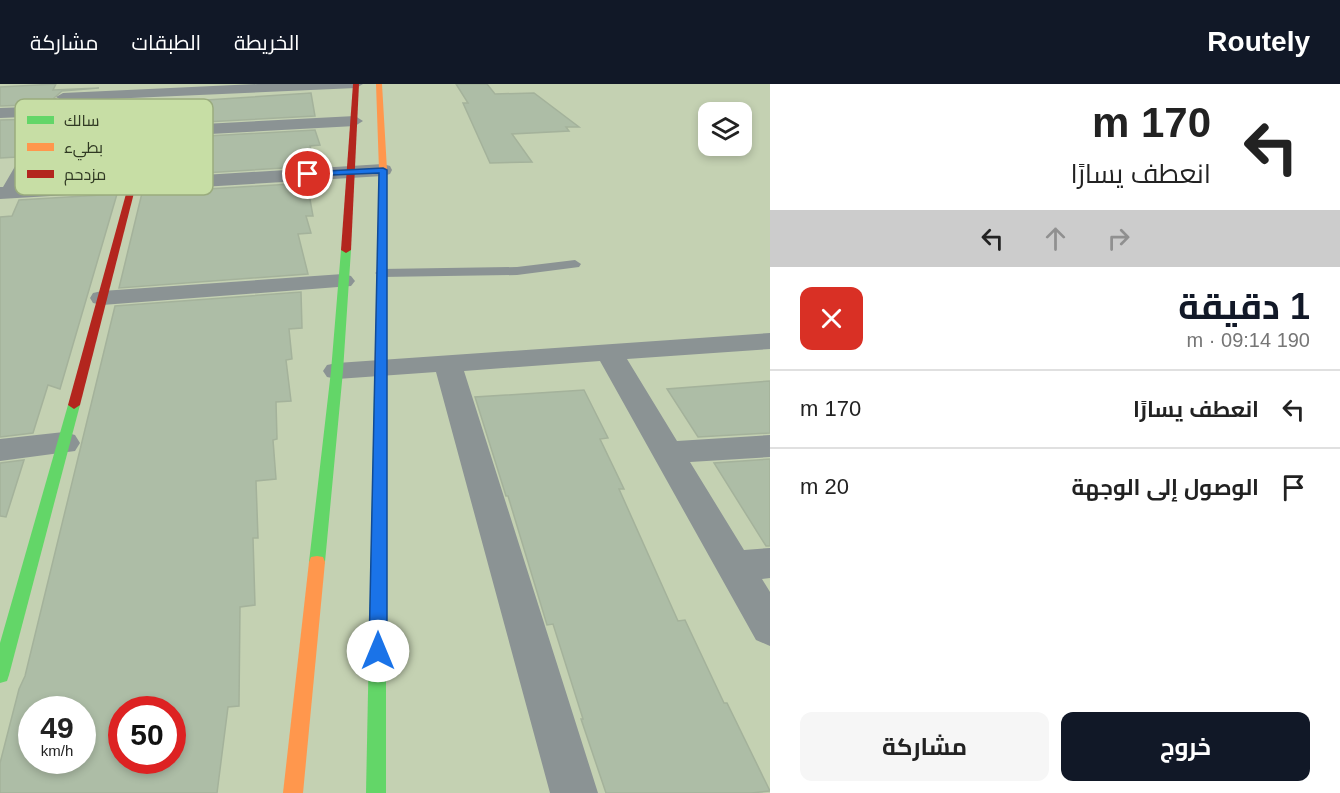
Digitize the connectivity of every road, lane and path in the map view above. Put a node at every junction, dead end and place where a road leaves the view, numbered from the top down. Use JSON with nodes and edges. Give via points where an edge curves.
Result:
{"nodes":[{"id":1,"x":356,"y":84,"type":"edge"},
{"id":2,"x":379,"y":84,"type":"edge"},
{"id":3,"x":192,"y":91,"type":"junction"},
{"id":4,"x":63,"y":97,"type":"edge"},
{"id":5,"x":191,"y":99,"type":"edge"},
{"id":6,"x":15,"y":109,"type":"edge"},
{"id":7,"x":0,"y":113,"type":"edge"},
{"id":8,"x":355,"y":121,"type":"junction"},
{"id":9,"x":213,"y":129,"type":"edge"},
{"id":10,"x":15,"y":167,"type":"edge"},
{"id":11,"x":383,"y":170,"type":"junction"},
{"id":12,"x":352,"y":171,"type":"junction"},
{"id":13,"x":213,"y":180,"type":"edge"},
{"id":14,"x":5,"y":193,"type":"edge"},
{"id":15,"x":129,"y":195,"type":"edge"},
{"id":16,"x":575,"y":264,"type":"dead end"},
{"id":17,"x":381,"y":273,"type":"junction"},
{"id":18,"x":343,"y":282,"type":"junction"},
{"id":19,"x":102,"y":298,"type":"junction"},
{"id":20,"x":770,"y":341,"type":"edge"},
{"id":21,"x":608,"y":351,"type":"junction"},
{"id":22,"x":448,"y":364,"type":"junction"},
{"id":23,"x":380,"y":368,"type":"junction"},
{"id":24,"x":338,"y":371,"type":"junction"},
{"id":25,"x":64,"y":443,"type":"junction"},
{"id":26,"x":770,"y":446,"type":"edge"},
{"id":27,"x":0,"y":450,"type":"edge"},
{"id":28,"x":667,"y":453,"type":"junction"},
{"id":29,"x":770,"y":563,"type":"edge"},
{"id":30,"x":734,"y":566,"type":"junction"},
{"id":31,"x":770,"y":628,"type":"edge"},
{"id":32,"x":0,"y":675,"type":"edge"},
{"id":33,"x":293,"y":793,"type":"edge"},
{"id":34,"x":376,"y":793,"type":"edge"},
{"id":35,"x":574,"y":793,"type":"edge"}],
"edges":[{"from":1,"to":3,"type":"street"},
{"from":1,"to":8,"type":"main road"},
{"from":2,"to":11,"type":"main road"},
{"from":3,"to":4,"type":"street"},
{"from":3,"to":5,"type":"street"},
{"from":6,"to":7,"type":"street"},
{"from":8,"to":9,"type":"street"},
{"from":8,"to":12,"type":"main road"},
{"from":10,"to":14,"type":"street"},
{"from":11,"to":12,"type":"street"},
{"from":11,"to":17,"type":"main road"},
{"from":12,"to":13,"type":"street"},
{"from":12,"to":18,"type":"main road"},
{"from":15,"to":19,"type":"main road"},
{"from":16,"to":17,"type":"lane","via":[[516,271]]},
{"from":17,"to":23,"type":"main road"},
{"from":18,"to":19,"type":"street"},
{"from":18,"to":24,"type":"main road"},
{"from":19,"to":25,"type":"main road"},
{"from":20,"to":21,"type":"street"},
{"from":21,"to":22,"type":"street"},
{"from":21,"to":28,"type":"street"},
{"from":22,"to":23,"type":"street"},
{"from":22,"to":35,"type":"street"},
{"from":23,"to":24,"type":"street"},
{"from":23,"to":34,"type":"main road"},
{"from":24,"to":33,"type":"main road"},
{"from":25,"to":27,"type":"street"},
{"from":25,"to":32,"type":"main road"},
{"from":26,"to":28,"type":"street"},
{"from":28,"to":30,"type":"street"},
{"from":29,"to":30,"type":"street"},
{"from":30,"to":31,"type":"street"}]}
